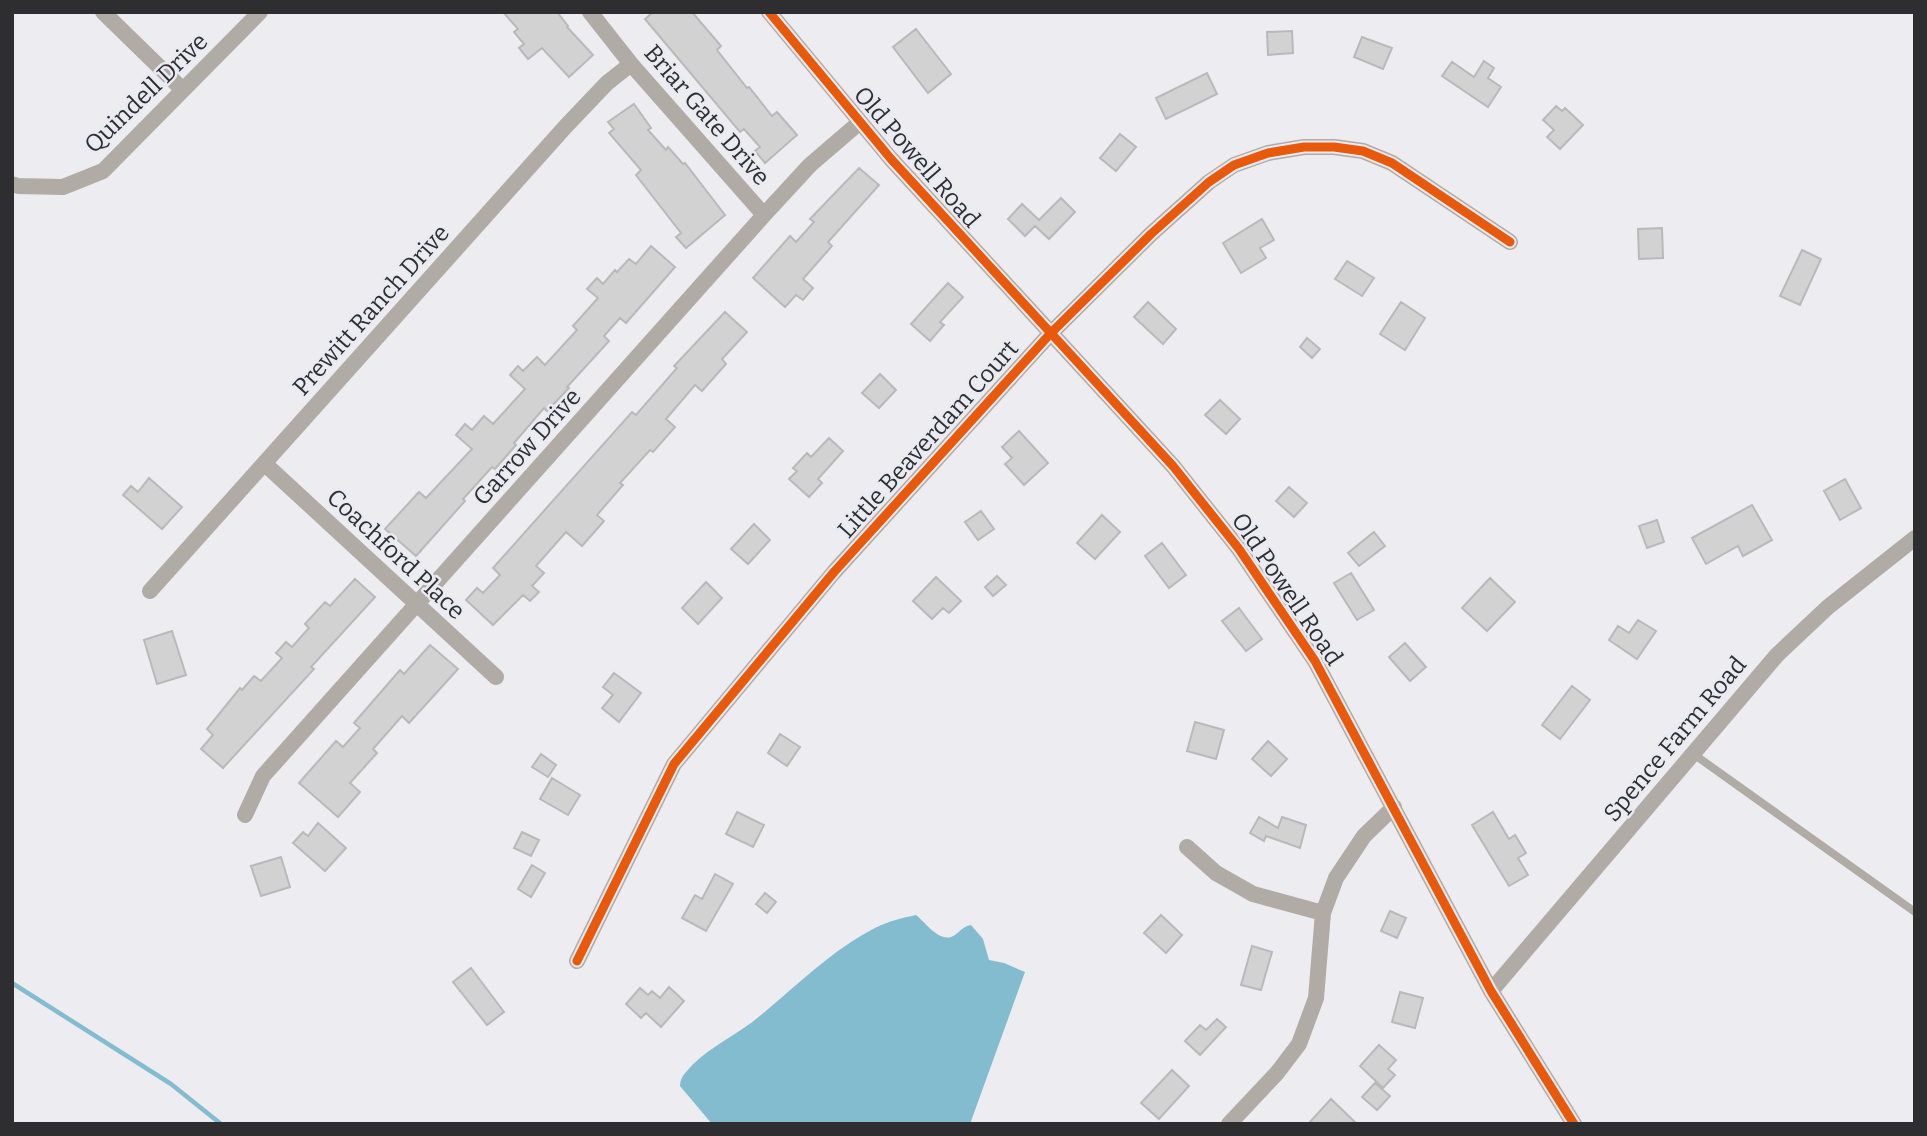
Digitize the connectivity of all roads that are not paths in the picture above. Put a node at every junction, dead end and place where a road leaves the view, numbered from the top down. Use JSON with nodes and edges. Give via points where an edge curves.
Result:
{"nodes":[{"id":1,"x":103,"y":12,"type":"edge"},
{"id":2,"x":260,"y":12,"type":"edge"},
{"id":3,"x":590,"y":12,"type":"edge"},
{"id":4,"x":769,"y":12,"type":"edge"},
{"id":5,"x":631,"y":64,"type":"junction"},
{"id":6,"x":183,"y":90,"type":"junction"},
{"id":7,"x":860,"y":122,"type":"junction"},
{"id":8,"x":12,"y":184,"type":"edge"},
{"id":9,"x":764,"y":215,"type":"junction"},
{"id":10,"x":1510,"y":242,"type":"dead end"},
{"id":11,"x":1049,"y":334,"type":"junction"},
{"id":12,"x":265,"y":464,"type":"junction"},
{"id":13,"x":1915,"y":538,"type":"edge"},
{"id":14,"x":150,"y":591,"type":"dead end"},
{"id":15,"x":417,"y":605,"type":"junction"},
{"id":16,"x":496,"y":677,"type":"dead end"},
{"id":17,"x":1692,"y":753,"type":"junction"},
{"id":18,"x":1394,"y":807,"type":"junction"},
{"id":19,"x":245,"y":815,"type":"dead end"},
{"id":20,"x":1187,"y":847,"type":"dead end"},
{"id":21,"x":1915,"y":912,"type":"edge"},
{"id":22,"x":1323,"y":913,"type":"junction"},
{"id":23,"x":577,"y":961,"type":"dead end"},
{"id":24,"x":1491,"y":991,"type":"junction"},
{"id":25,"x":1229,"y":1124,"type":"edge"},
{"id":26,"x":1574,"y":1124,"type":"edge"}],
"edges":[{"from":1,"to":6,"type":"street"},
{"from":2,"to":6,"type":"street","name":"Quindell Drive"},
{"from":3,"to":5,"type":"street","name":"Briar Gate Drive"},
{"from":4,"to":7,"type":"street","name":"Old Powell Road"},
{"from":5,"to":9,"type":"street","name":"Briar Gate Drive"},
{"from":5,"to":12,"type":"street","name":"Prewitt Ranch Drive","via":[[566,126]]},
{"from":6,"to":8,"type":"street","name":"Quindell Drive","via":[[103,171],[63,187]]},
{"from":7,"to":9,"type":"street","name":"Garrow Drive","via":[[810,165]]},
{"from":7,"to":11,"type":"street","name":"Old Powell Road"},
{"from":9,"to":15,"type":"street","name":"Garrow Drive"},
{"from":10,"to":11,"type":"street","name":"Little Beaverdam Court","via":[[1392,163],[1363,151],[1304,147],[1268,153],[1234,165],[1209,182]]},
{"from":11,"to":18,"type":"street","name":"Old Powell Road","via":[[1173,466],[1239,549],[1315,661]]},
{"from":11,"to":23,"type":"street","name":"Little Beaverdam Court","via":[[834,572],[674,764]]},
{"from":12,"to":14,"type":"street","name":"Prewitt Ranch Drive"},
{"from":12,"to":15,"type":"street","name":"Coachford Place"},
{"from":13,"to":17,"type":"street","name":"Spence Farm Road","via":[[1777,654]]},
{"from":15,"to":16,"type":"street","name":"Coachford Place"},
{"from":15,"to":19,"type":"street","name":"Garrow Drive","via":[[263,776]]},
{"from":17,"to":21,"type":"lane"},
{"from":17,"to":24,"type":"street","name":"Spence Farm Road"},
{"from":18,"to":22,"type":"street","via":[[1350,855]]},
{"from":18,"to":24,"type":"street","name":"Old Powell Road"},
{"from":20,"to":22,"type":"street","via":[[1216,873],[1253,894]]},
{"from":22,"to":25,"type":"street","via":[[1316,998],[1299,1044]]},
{"from":24,"to":26,"type":"street","name":"Old Powell Road"}]}
